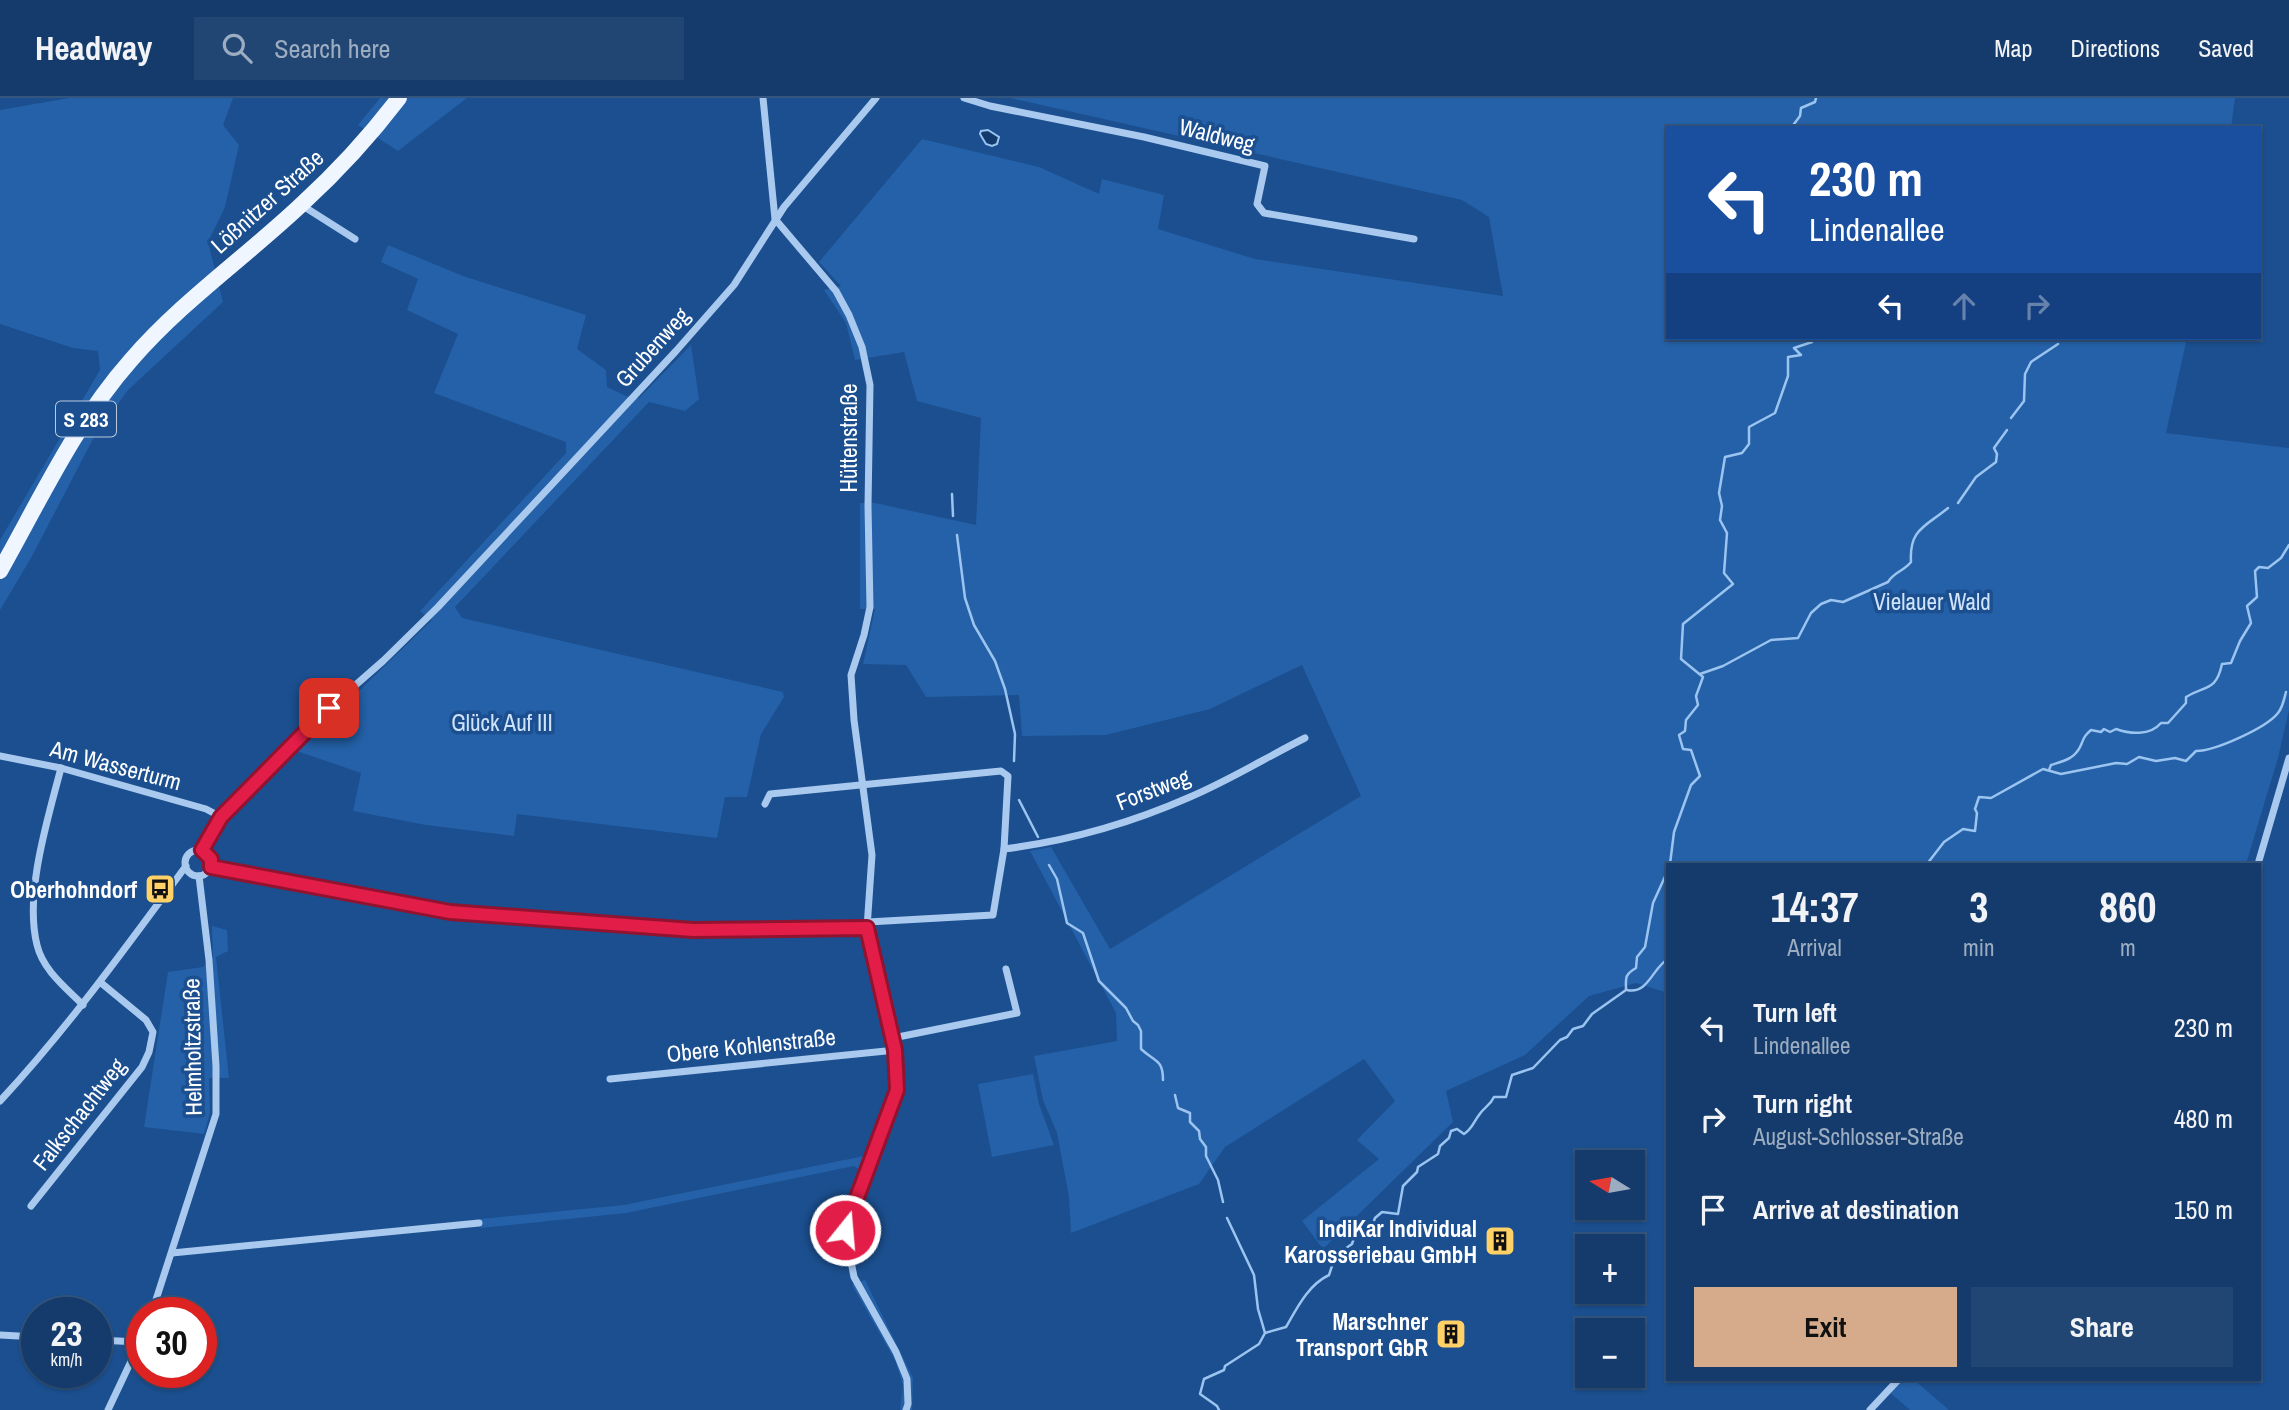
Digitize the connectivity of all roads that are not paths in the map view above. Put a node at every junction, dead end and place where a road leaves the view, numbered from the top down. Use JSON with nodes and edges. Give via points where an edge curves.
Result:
{"nodes":[{"id":1,"x":399,"y":98,"type":"edge"},
{"id":2,"x":763,"y":98,"type":"edge"},
{"id":3,"x":876,"y":98,"type":"edge"},
{"id":4,"x":964,"y":98,"type":"edge"},
{"id":5,"x":302,"y":205,"type":"junction"},
{"id":6,"x":775,"y":219,"type":"junction"},
{"id":7,"x":355,"y":239,"type":"dead end"},
{"id":8,"x":1414,"y":239,"type":"dead end"},
{"id":9,"x":0,"y":571,"type":"edge"},
{"id":10,"x":1305,"y":737,"type":"dead end"},
{"id":11,"x":0,"y":756,"type":"edge"},
{"id":12,"x":2289,"y":758,"type":"edge"},
{"id":13,"x":61,"y":768,"type":"junction"},
{"id":14,"x":862,"y":785,"type":"junction"},
{"id":15,"x":765,"y":804,"type":"dead end"},
{"id":16,"x":221,"y":817,"type":"junction"},
{"id":17,"x":1004,"y":849,"type":"junction"},
{"id":18,"x":202,"y":850,"type":"junction"},
{"id":19,"x":2258,"y":863,"type":"edge"},
{"id":20,"x":186,"y":866,"type":"junction"},
{"id":21,"x":211,"y":867,"type":"junction"},
{"id":22,"x":198,"y":876,"type":"junction"},
{"id":23,"x":868,"y":925,"type":"junction"},
{"id":24,"x":1006,"y":969,"type":"dead end"},
{"id":25,"x":100,"y":982,"type":"junction"},
{"id":26,"x":83,"y":1005,"type":"junction"},
{"id":27,"x":892,"y":1038,"type":"junction"},
{"id":28,"x":895,"y":1050,"type":"junction"},
{"id":29,"x":610,"y":1079,"type":"dead end"},
{"id":30,"x":0,"y":1101,"type":"edge"},
{"id":31,"x":31,"y":1206,"type":"dead end"},
{"id":32,"x":480,"y":1223,"type":"dead end"},
{"id":33,"x":172,"y":1253,"type":"junction"},
{"id":34,"x":157,"y":1297,"type":"edge"},
{"id":35,"x":0,"y":1335,"type":"edge"},
{"id":36,"x":21,"y":1336,"type":"edge"},
{"id":37,"x":126,"y":1372,"type":"edge"},
{"id":38,"x":1897,"y":1381,"type":"edge"},
{"id":39,"x":108,"y":1410,"type":"edge"},
{"id":40,"x":906,"y":1410,"type":"edge"},
{"id":41,"x":1870,"y":1410,"type":"edge"}],
"edges":[{"from":1,"to":5,"type":"main road","name":"Lößnitzer Straße","number":"S 283","via":[[363,143]]},
{"from":2,"to":6,"type":"street"},
{"from":3,"to":6,"type":"street","name":"Grubenweg"},
{"from":4,"to":8,"type":"street","name":"Waldweg","via":[[1265,166],[1257,204],[1264,213]]},
{"from":5,"to":7,"type":"street"},
{"from":5,"to":9,"type":"main road","name":"Lößnitzer Straße","number":"S 283","via":[[200,290],[130,361],[83,423]]},
{"from":6,"to":14,"type":"street","name":"Hüttenstraße","via":[[836,291],[862,347],[870,385],[870,607],[851,674]]},
{"from":6,"to":16,"type":"street","name":"Grubenweg","via":[[726,294],[676,351],[438,607],[311,724]]},
{"from":10,"to":17,"type":"street","name":"Forstweg","via":[[1191,797],[1052,843]]},
{"from":11,"to":13,"type":"street","name":"Am Wasserturm"},
{"from":12,"to":19,"type":"street"},
{"from":13,"to":16,"type":"street","name":"Am Wasserturm"},
{"from":13,"to":26,"type":"street","via":[[33,898],[37,946],[51,973]]},
{"from":14,"to":15,"type":"street","via":[[770,794]]},
{"from":14,"to":17,"type":"street","via":[[1000,771],[1008,776]]},
{"from":14,"to":23,"type":"street","via":[[872,855]]},
{"from":16,"to":18,"type":"street","name":"Grubenweg"},
{"from":17,"to":23,"type":"street","via":[[993,915]]},
{"from":18,"to":20,"type":"street","via":[[189,854]]},
{"from":18,"to":21,"type":"street","via":[[211,859]]},
{"from":20,"to":22,"type":"street","via":[[190,874]]},
{"from":20,"to":25,"type":"street"},
{"from":21,"to":22,"type":"street"},
{"from":21,"to":23,"type":"street","via":[[450,912],[693,930]]},
{"from":22,"to":33,"type":"street","name":"Helmholtzstraße","via":[[209,960],[216,1114]]},
{"from":23,"to":27,"type":"street"},
{"from":24,"to":27,"type":"street","via":[[1017,1013]]},
{"from":25,"to":26,"type":"street"},
{"from":25,"to":31,"type":"street","name":"Falkschachtweg","via":[[146,1020],[153,1031],[149,1052],[142,1068]]},
{"from":26,"to":30,"type":"street"},
{"from":27,"to":28,"type":"street"},
{"from":28,"to":29,"type":"street","name":"Obere Kohlenstraße"},
{"from":28,"to":40,"type":"street","via":[[897,1090],[845,1230],[854,1277],[907,1380]]},
{"from":32,"to":33,"type":"street"},
{"from":33,"to":34,"type":"street","name":"Helmholtzstraße"},
{"from":35,"to":36,"type":"street"},
{"from":37,"to":39,"type":"street"},
{"from":38,"to":41,"type":"street"}]}
